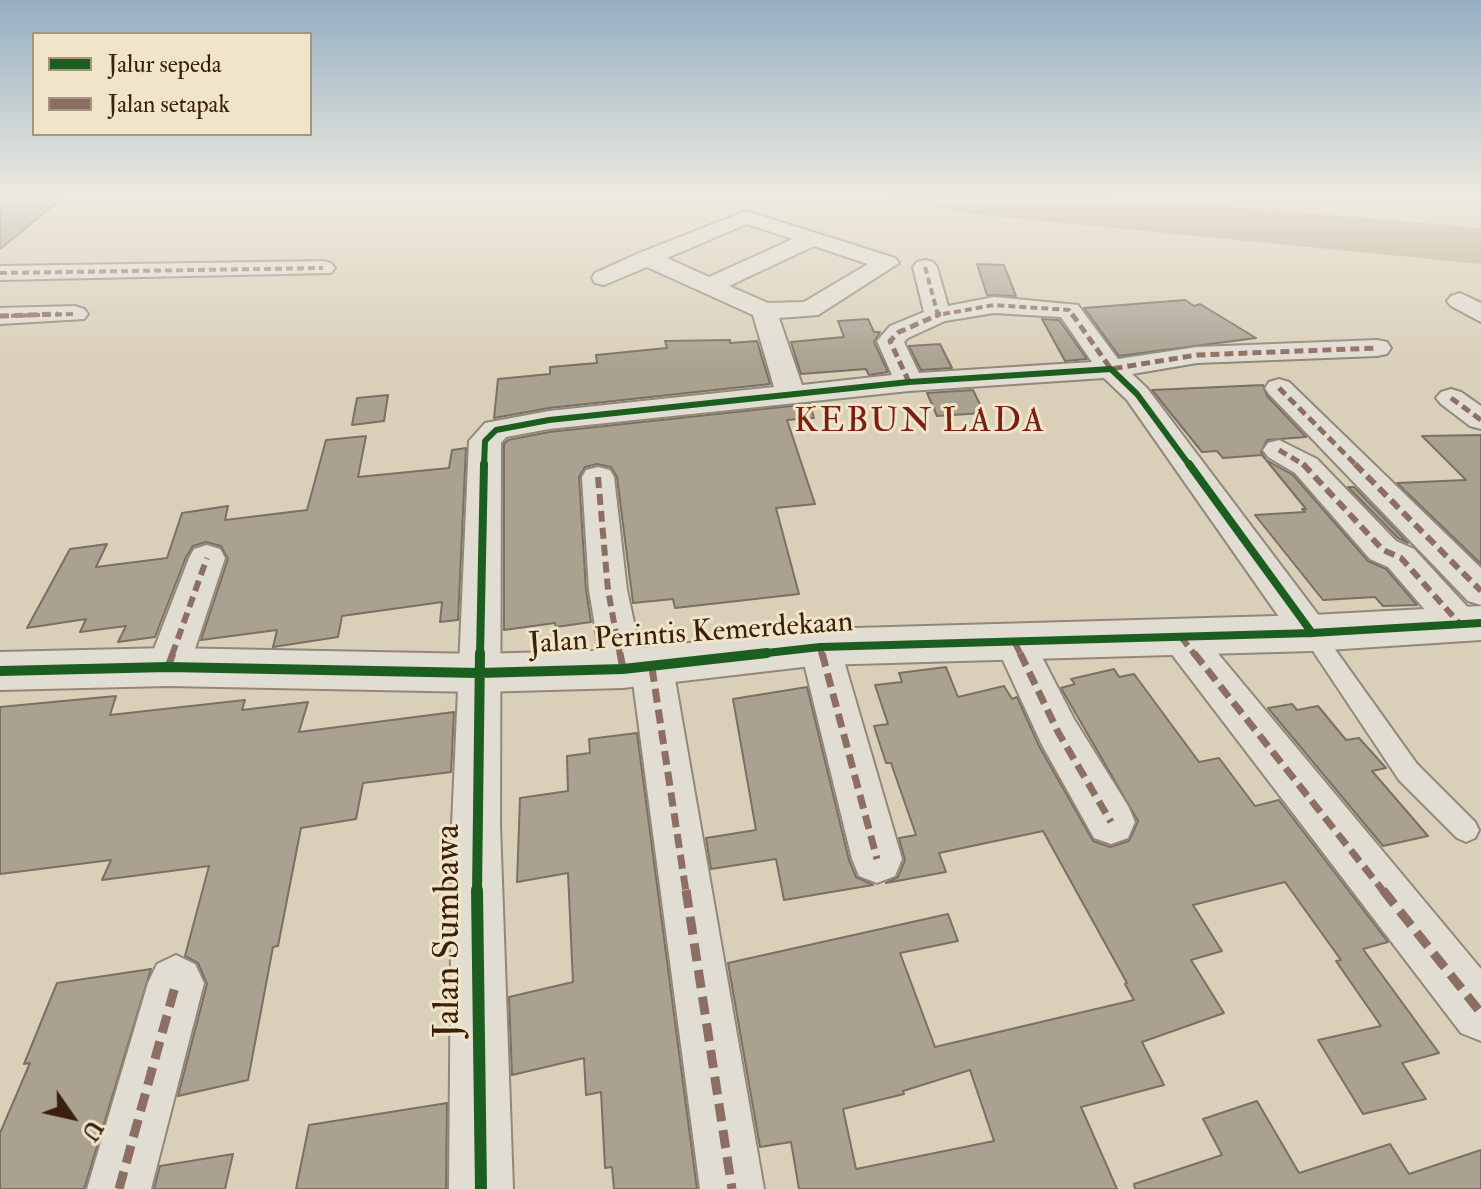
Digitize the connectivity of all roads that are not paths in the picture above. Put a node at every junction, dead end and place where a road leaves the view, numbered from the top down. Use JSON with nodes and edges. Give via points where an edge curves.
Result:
{"nodes":[{"id":1,"x":663,"y":251,"type":"edge"},
{"id":2,"x":784,"y":251,"type":"edge"},
{"id":3,"x":853,"y":251,"type":"edge"},
{"id":4,"x":647,"y":258,"type":"junction"},
{"id":5,"x":925,"y":267,"type":"dead end"},
{"id":6,"x":323,"y":268,"type":"dead end"},
{"id":7,"x":0,"y":273,"type":"edge"},
{"id":8,"x":604,"y":278,"type":"dead end"},
{"id":9,"x":708,"y":287,"type":"junction"},
{"id":10,"x":764,"y":311,"type":"junction"},
{"id":11,"x":75,"y":314,"type":"dead end"},
{"id":12,"x":938,"y":315,"type":"junction"},
{"id":13,"x":0,"y":316,"type":"edge"},
{"id":14,"x":1377,"y":348,"type":"dead end"},
{"id":15,"x":1111,"y":369,"type":"junction"},
{"id":16,"x":909,"y":382,"type":"junction"},
{"id":17,"x":1279,"y":388,"type":"dead end"},
{"id":18,"x":791,"y":396,"type":"junction"},
{"id":19,"x":1451,"y":398,"type":"dead end"},
{"id":20,"x":1481,"y":420,"type":"edge"},
{"id":21,"x":1279,"y":450,"type":"dead end"},
{"id":22,"x":598,"y":477,"type":"dead end"},
{"id":23,"x":207,"y":558,"type":"dead end"},
{"id":24,"x":1474,"y":612,"type":"edge"},
{"id":25,"x":1312,"y":633,"type":"junction"},
{"id":26,"x":1181,"y":637,"type":"junction"},
{"id":27,"x":1015,"y":643,"type":"junction"},
{"id":28,"x":820,"y":647,"type":"junction"},
{"id":29,"x":168,"y":667,"type":"junction"},
{"id":30,"x":638,"y":669,"type":"junction"},
{"id":31,"x":0,"y":671,"type":"edge"},
{"id":32,"x":479,"y":673,"type":"junction"},
{"id":33,"x":1111,"y":822,"type":"dead end"},
{"id":34,"x":1466,"y":830,"type":"dead end"},
{"id":35,"x":877,"y":859,"type":"dead end"},
{"id":36,"x":176,"y":983,"type":"dead end"},
{"id":37,"x":1481,"y":1013,"type":"edge"},
{"id":38,"x":119,"y":1189,"type":"edge"},
{"id":39,"x":481,"y":1189,"type":"edge"},
{"id":40,"x":732,"y":1189,"type":"edge"}],
"edges":[{"from":1,"to":4,"type":"street"},
{"from":2,"to":9,"type":"street"},
{"from":3,"to":10,"type":"street","via":[[887,263],[809,310]]},
{"from":4,"to":8,"type":"street"},
{"from":4,"to":9,"type":"street"},
{"from":5,"to":12,"type":"street"},
{"from":6,"to":7,"type":"street"},
{"from":9,"to":10,"type":"street"},
{"from":10,"to":18,"type":"street"},
{"from":11,"to":13,"type":"street"},
{"from":12,"to":15,"type":"street","via":[[994,305],[1069,310]]},
{"from":12,"to":16,"type":"street","via":[[890,341]]},
{"from":14,"to":15,"type":"street","name":"Jalan Sumbawa","via":[[1197,355]]},
{"from":15,"to":16,"type":"street","name":"Jalan Sumbawa"},
{"from":15,"to":25,"type":"street","via":[[1137,394]]},
{"from":16,"to":18,"type":"street","name":"Jalan Sumbawa"},
{"from":17,"to":24,"type":"street"},
{"from":18,"to":32,"type":"street","name":"Jalan Sumbawa","via":[[496,430],[485,441]]},
{"from":19,"to":20,"type":"street"},
{"from":21,"to":24,"type":"street","via":[[1306,466],[1383,550]]},
{"from":22,"to":30,"type":"street","via":[[608,590]]},
{"from":23,"to":29,"type":"street"},
{"from":24,"to":25,"type":"street","name":"Jalan Perintis Kemerdekaan"},
{"from":25,"to":26,"type":"street","name":"Jalan Perintis Kemerdekaan"},
{"from":25,"to":34,"type":"lane","via":[[1408,772]]},
{"from":26,"to":27,"type":"street","name":"Jalan Perintis Kemerdekaan"},
{"from":26,"to":37,"type":"street"},
{"from":27,"to":28,"type":"street","name":"Jalan Perintis Kemerdekaan"},
{"from":27,"to":33,"type":"street","via":[[1058,732]]},
{"from":28,"to":30,"type":"street","name":"Jalan Perintis Kemerdekaan"},
{"from":28,"to":35,"type":"street"},
{"from":29,"to":31,"type":"street","name":"Jalan Perintis Kemerdekaan"},
{"from":29,"to":32,"type":"street","name":"Jalan Perintis Kemerdekaan"},
{"from":30,"to":32,"type":"street","name":"Jalan Perintis Kemerdekaan"},
{"from":30,"to":40,"type":"street"},
{"from":32,"to":39,"type":"street","name":"Jalan Sumbawa"},
{"from":36,"to":38,"type":"street"}]}
